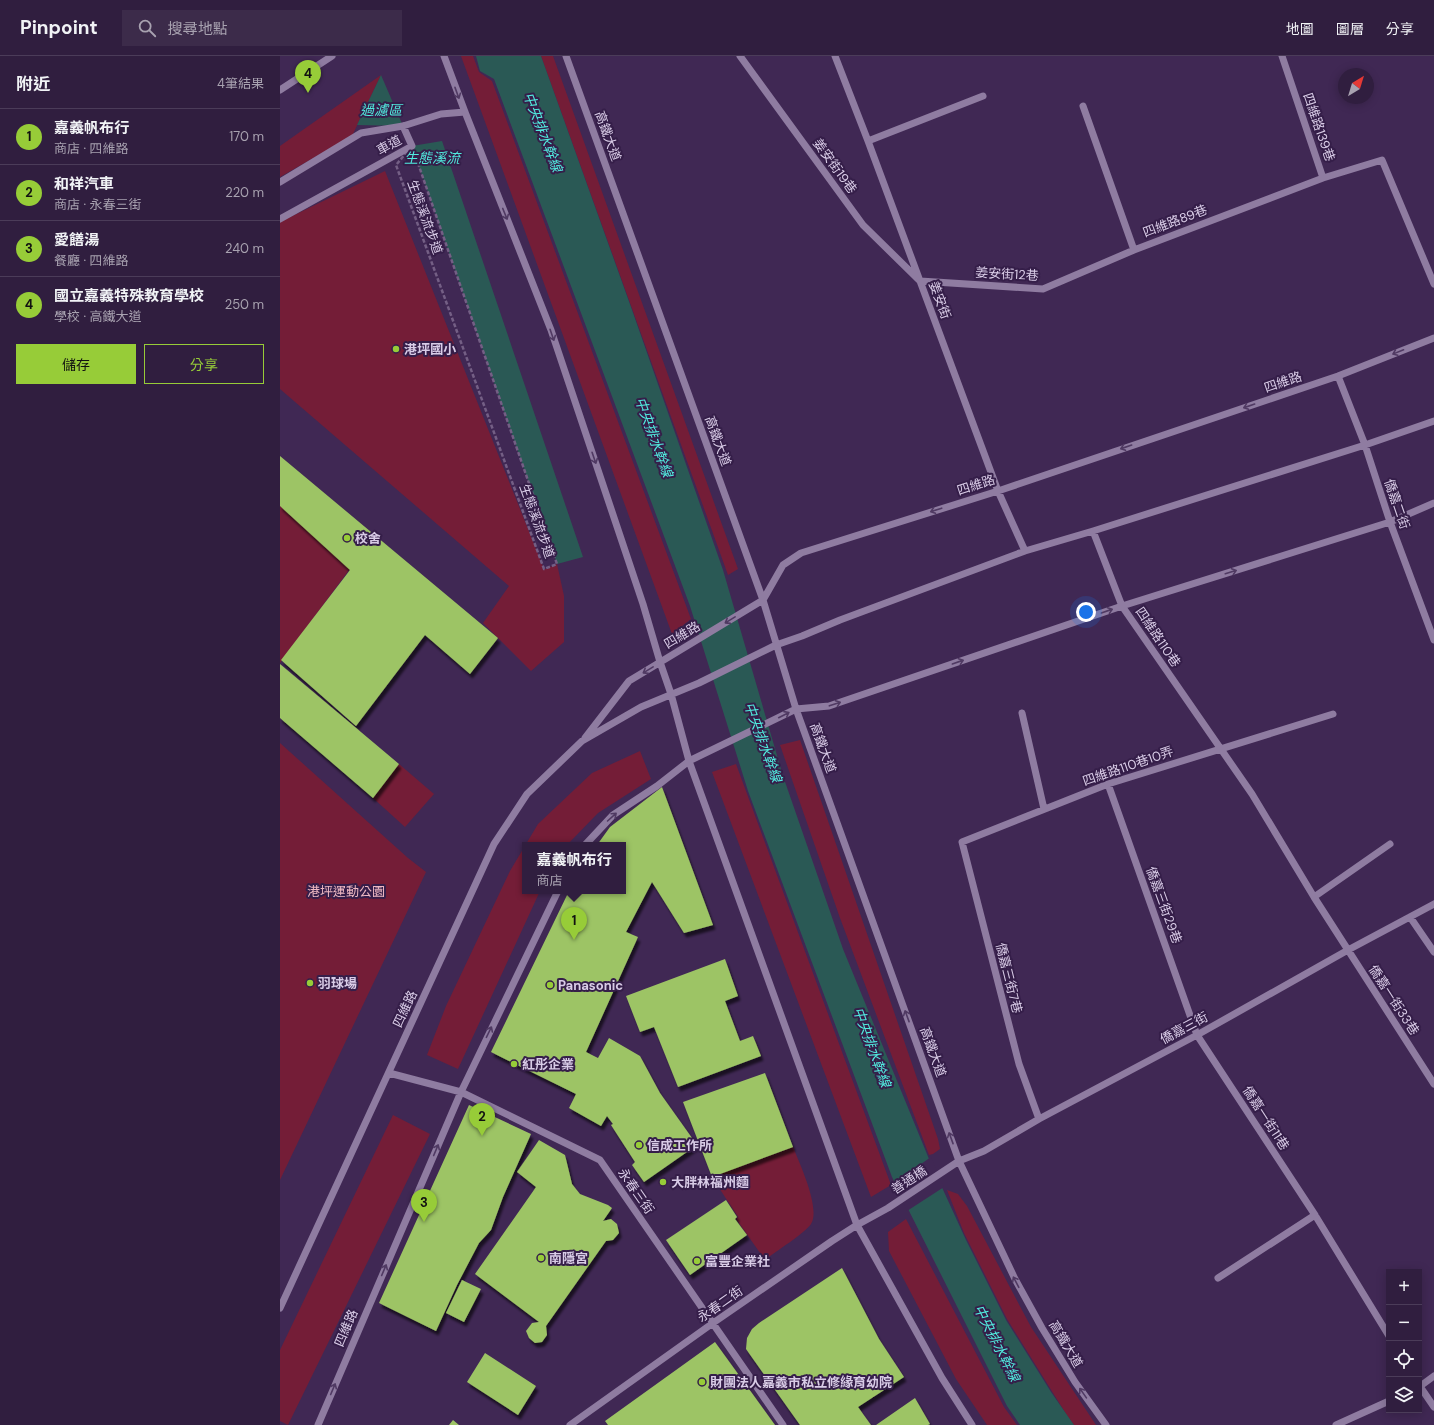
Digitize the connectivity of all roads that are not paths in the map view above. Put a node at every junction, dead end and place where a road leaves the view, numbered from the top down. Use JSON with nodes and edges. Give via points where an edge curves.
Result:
{"nodes":[{"id":1,"x":332,"y":56,"type":"edge"},
{"id":2,"x":444,"y":56,"type":"edge"},
{"id":3,"x":566,"y":56,"type":"edge"},
{"id":4,"x":740,"y":56,"type":"edge"},
{"id":5,"x":835,"y":56,"type":"edge"},
{"id":6,"x":1282,"y":56,"type":"edge"},
{"id":7,"x":280,"y":90,"type":"edge"},
{"id":8,"x":983,"y":96,"type":"dead end"},
{"id":9,"x":1083,"y":106,"type":"dead end"},
{"id":10,"x":464,"y":112,"type":"junction"},
{"id":11,"x":403,"y":126,"type":"junction"},
{"id":12,"x":868,"y":141,"type":"junction"},
{"id":13,"x":1323,"y":178,"type":"junction"},
{"id":14,"x":280,"y":182,"type":"edge"},
{"id":15,"x":280,"y":219,"type":"edge"},
{"id":16,"x":1134,"y":250,"type":"junction"},
{"id":17,"x":920,"y":281,"type":"junction"},
{"id":18,"x":1434,"y":284,"type":"edge"},
{"id":19,"x":1434,"y":338,"type":"edge"},
{"id":20,"x":1338,"y":376,"type":"junction"},
{"id":21,"x":1434,"y":420,"type":"edge"},
{"id":22,"x":1365,"y":445,"type":"junction"},
{"id":23,"x":998,"y":491,"type":"junction"},
{"id":24,"x":1434,"y":503,"type":"edge"},
{"id":25,"x":1390,"y":522,"type":"junction"},
{"id":26,"x":1093,"y":531,"type":"junction"},
{"id":27,"x":1025,"y":551,"type":"junction"},
{"id":28,"x":763,"y":600,"type":"junction"},
{"id":29,"x":1122,"y":606,"type":"junction"},
{"id":30,"x":1434,"y":640,"type":"edge"},
{"id":31,"x":776,"y":646,"type":"junction"},
{"id":32,"x":660,"y":662,"type":"junction"},
{"id":33,"x":672,"y":694,"type":"junction"},
{"id":34,"x":796,"y":709,"type":"junction"},
{"id":35,"x":1022,"y":713,"type":"dead end"},
{"id":36,"x":1333,"y":714,"type":"dead end"},
{"id":37,"x":582,"y":741,"type":"junction"},
{"id":38,"x":1220,"y":749,"type":"junction"},
{"id":39,"x":689,"y":761,"type":"junction"},
{"id":40,"x":1108,"y":784,"type":"junction"},
{"id":41,"x":1044,"y":809,"type":"junction"},
{"id":42,"x":588,"y":842,"type":"edge"},
{"id":43,"x":962,"y":842,"type":"joint"},
{"id":44,"x":1390,"y":844,"type":"dead end"},
{"id":45,"x":557,"y":894,"type":"edge"},
{"id":46,"x":1314,"y":897,"type":"junction"},
{"id":47,"x":1434,"y":904,"type":"edge"},
{"id":48,"x":1410,"y":917,"type":"junction"},
{"id":49,"x":1348,"y":950,"type":"junction"},
{"id":50,"x":1434,"y":952,"type":"edge"},
{"id":51,"x":1198,"y":1035,"type":"junction"},
{"id":52,"x":389,"y":1073,"type":"junction"},
{"id":53,"x":1434,"y":1084,"type":"edge"},
{"id":54,"x":461,"y":1092,"type":"junction"},
{"id":55,"x":1039,"y":1119,"type":"junction"},
{"id":56,"x":959,"y":1161,"type":"junction"},
{"id":57,"x":944,"y":1172,"type":"joint"},
{"id":58,"x":888,"y":1208,"type":"joint"},
{"id":59,"x":1315,"y":1215,"type":"junction"},
{"id":60,"x":857,"y":1225,"type":"junction"},
{"id":61,"x":1218,"y":1278,"type":"dead end"},
{"id":62,"x":280,"y":1308,"type":"edge"},
{"id":63,"x":712,"y":1323,"type":"junction"},
{"id":64,"x":1386,"y":1331,"type":"edge"},
{"id":65,"x":1434,"y":1376,"type":"edge"},
{"id":66,"x":1422,"y":1384,"type":"edge"},
{"id":67,"x":1422,"y":1390,"type":"edge"},
{"id":68,"x":1386,"y":1401,"type":"edge"},
{"id":69,"x":1434,"y":1407,"type":"edge"},
{"id":70,"x":318,"y":1425,"type":"edge"},
{"id":71,"x":570,"y":1425,"type":"edge"},
{"id":72,"x":783,"y":1425,"type":"edge"},
{"id":73,"x":972,"y":1425,"type":"edge"},
{"id":74,"x":1106,"y":1425,"type":"edge"},
{"id":75,"x":1336,"y":1425,"type":"edge"}],
"edges":[{"from":1,"to":7,"type":"street"},
{"from":2,"to":10,"type":"street","one_way":true},
{"from":3,"to":28,"type":"street","name":"高鐵大道"},
{"from":4,"to":17,"type":"street","name":"姜安街19巷","via":[[863,225]]},
{"from":5,"to":12,"type":"street","name":"姜安街"},
{"from":6,"to":13,"type":"street","name":"四維路139巷"},
{"from":8,"to":12,"type":"street"},
{"from":9,"to":16,"type":"street","name":"四維路89巷"},
{"from":10,"to":11,"type":"street","via":[[441,114]]},
{"from":10,"to":32,"type":"street","one_way":true,"via":[[551,330]]},
{"from":11,"to":14,"type":"street","name":"車道","via":[[361,133]]},
{"from":11,"to":15,"type":"street","name":"車道","via":[[412,146]]},
{"from":12,"to":17,"type":"street","name":"姜安街"},
{"from":13,"to":16,"type":"street","name":"四維路89巷"},
{"from":13,"to":18,"type":"street","name":"四維路139巷","via":[[1382,160]]},
{"from":16,"to":17,"type":"street","name":"姜安街12巷","via":[[1043,289]]},
{"from":17,"to":23,"type":"street","name":"姜安街"},
{"from":19,"to":20,"type":"street","name":"四維路","one_way":true},
{"from":20,"to":22,"type":"street","name":"僑嘉二街"},
{"from":20,"to":23,"type":"street","name":"四維路","one_way":true},
{"from":21,"to":22,"type":"street","name":"四維路"},
{"from":22,"to":25,"type":"street","name":"僑嘉二街"},
{"from":22,"to":26,"type":"street","name":"四維路"},
{"from":23,"to":27,"type":"street","name":"姜安街"},
{"from":23,"to":28,"type":"street","name":"四維路","one_way":true,"via":[[801,554],[783,565]]},
{"from":24,"to":25,"type":"street"},
{"from":29,"to":25,"type":"street","one_way":true},
{"from":25,"to":30,"type":"street","name":"僑嘉二街"},
{"from":26,"to":27,"type":"street","name":"四維路"},
{"from":26,"to":29,"type":"street","name":"四維路110巷"},
{"from":27,"to":31,"type":"street","name":"四維路"},
{"from":28,"to":31,"type":"street","name":"高鐵大道"},
{"from":28,"to":32,"type":"street","name":"四維路","one_way":true},
{"from":34,"to":29,"type":"street","one_way":true,"via":[[829,706]]},
{"from":29,"to":38,"type":"street","name":"四維路110巷"},
{"from":31,"to":33,"type":"street","name":"四維路"},
{"from":31,"to":34,"type":"street","name":"高鐵大道"},
{"from":32,"to":33,"type":"street"},
{"from":32,"to":37,"type":"street","name":"四維路","one_way":true,"via":[[629,681]]},
{"from":33,"to":37,"type":"street","name":"四維路"},
{"from":33,"to":39,"type":"street"},
{"from":39,"to":34,"type":"street","one_way":true},
{"from":56,"to":34,"type":"street","name":"高鐵大道","one_way":true},
{"from":35,"to":41,"type":"street"},
{"from":36,"to":38,"type":"street"},
{"from":37,"to":52,"type":"street","name":"四維路","via":[[527,794],[494,844]]},
{"from":38,"to":40,"type":"street","name":"四維路110巷10弄"},
{"from":38,"to":46,"type":"street","name":"四維路110巷","via":[[1252,794]]},
{"from":42,"to":39,"type":"street","one_way":true,"via":[[613,815]]},
{"from":39,"to":60,"type":"street"},
{"from":40,"to":41,"type":"street","name":"四維路110巷10弄"},
{"from":40,"to":51,"type":"street","name":"僑嘉三街29巷"},
{"from":41,"to":43,"type":"street","name":"四維路110巷10弄"},
{"from":43,"to":55,"type":"street","name":"僑嘉三街7巷","via":[[1018,1064]]},
{"from":44,"to":46,"type":"street"},
{"from":54,"to":45,"type":"street","name":"四維路","one_way":true},
{"from":46,"to":49,"type":"street","name":"四維路110巷"},
{"from":47,"to":48,"type":"street","name":"僑嘉三街"},
{"from":48,"to":49,"type":"street","name":"僑嘉三街"},
{"from":48,"to":50,"type":"street"},
{"from":49,"to":51,"type":"street","name":"僑嘉三街"},
{"from":49,"to":53,"type":"street","name":"僑嘉一街33巷"},
{"from":51,"to":55,"type":"street","name":"僑嘉三街"},
{"from":51,"to":59,"type":"street","name":"僑嘉一街11巷"},
{"from":52,"to":54,"type":"street","name":"永春三街"},
{"from":52,"to":62,"type":"street","name":"四維路"},
{"from":54,"to":63,"type":"street","name":"永春三街","via":[[600,1160]]},
{"from":70,"to":54,"type":"street","name":"四維路","one_way":true},
{"from":55,"to":56,"type":"street","name":"僑嘉三街","via":[[984,1151]]},
{"from":56,"to":57,"type":"street","name":"僑嘉三街"},
{"from":74,"to":56,"type":"street","name":"高鐵大道","one_way":true,"via":[[1075,1382],[1014,1280]]},
{"from":57,"to":58,"type":"street","name":"善通橋"},
{"from":58,"to":60,"type":"street","name":"永春二街"},
{"from":59,"to":61,"type":"street"},
{"from":59,"to":64,"type":"street","name":"僑嘉一街11巷"},
{"from":60,"to":63,"type":"street","name":"永春二街"},
{"from":60,"to":73,"type":"street","via":[[942,1378]]},
{"from":63,"to":71,"type":"street","name":"永春二街"},
{"from":63,"to":72,"type":"street","name":"永春三街"},
{"from":65,"to":66,"type":"street"},
{"from":67,"to":69,"type":"street"},
{"from":68,"to":75,"type":"street"}]}
